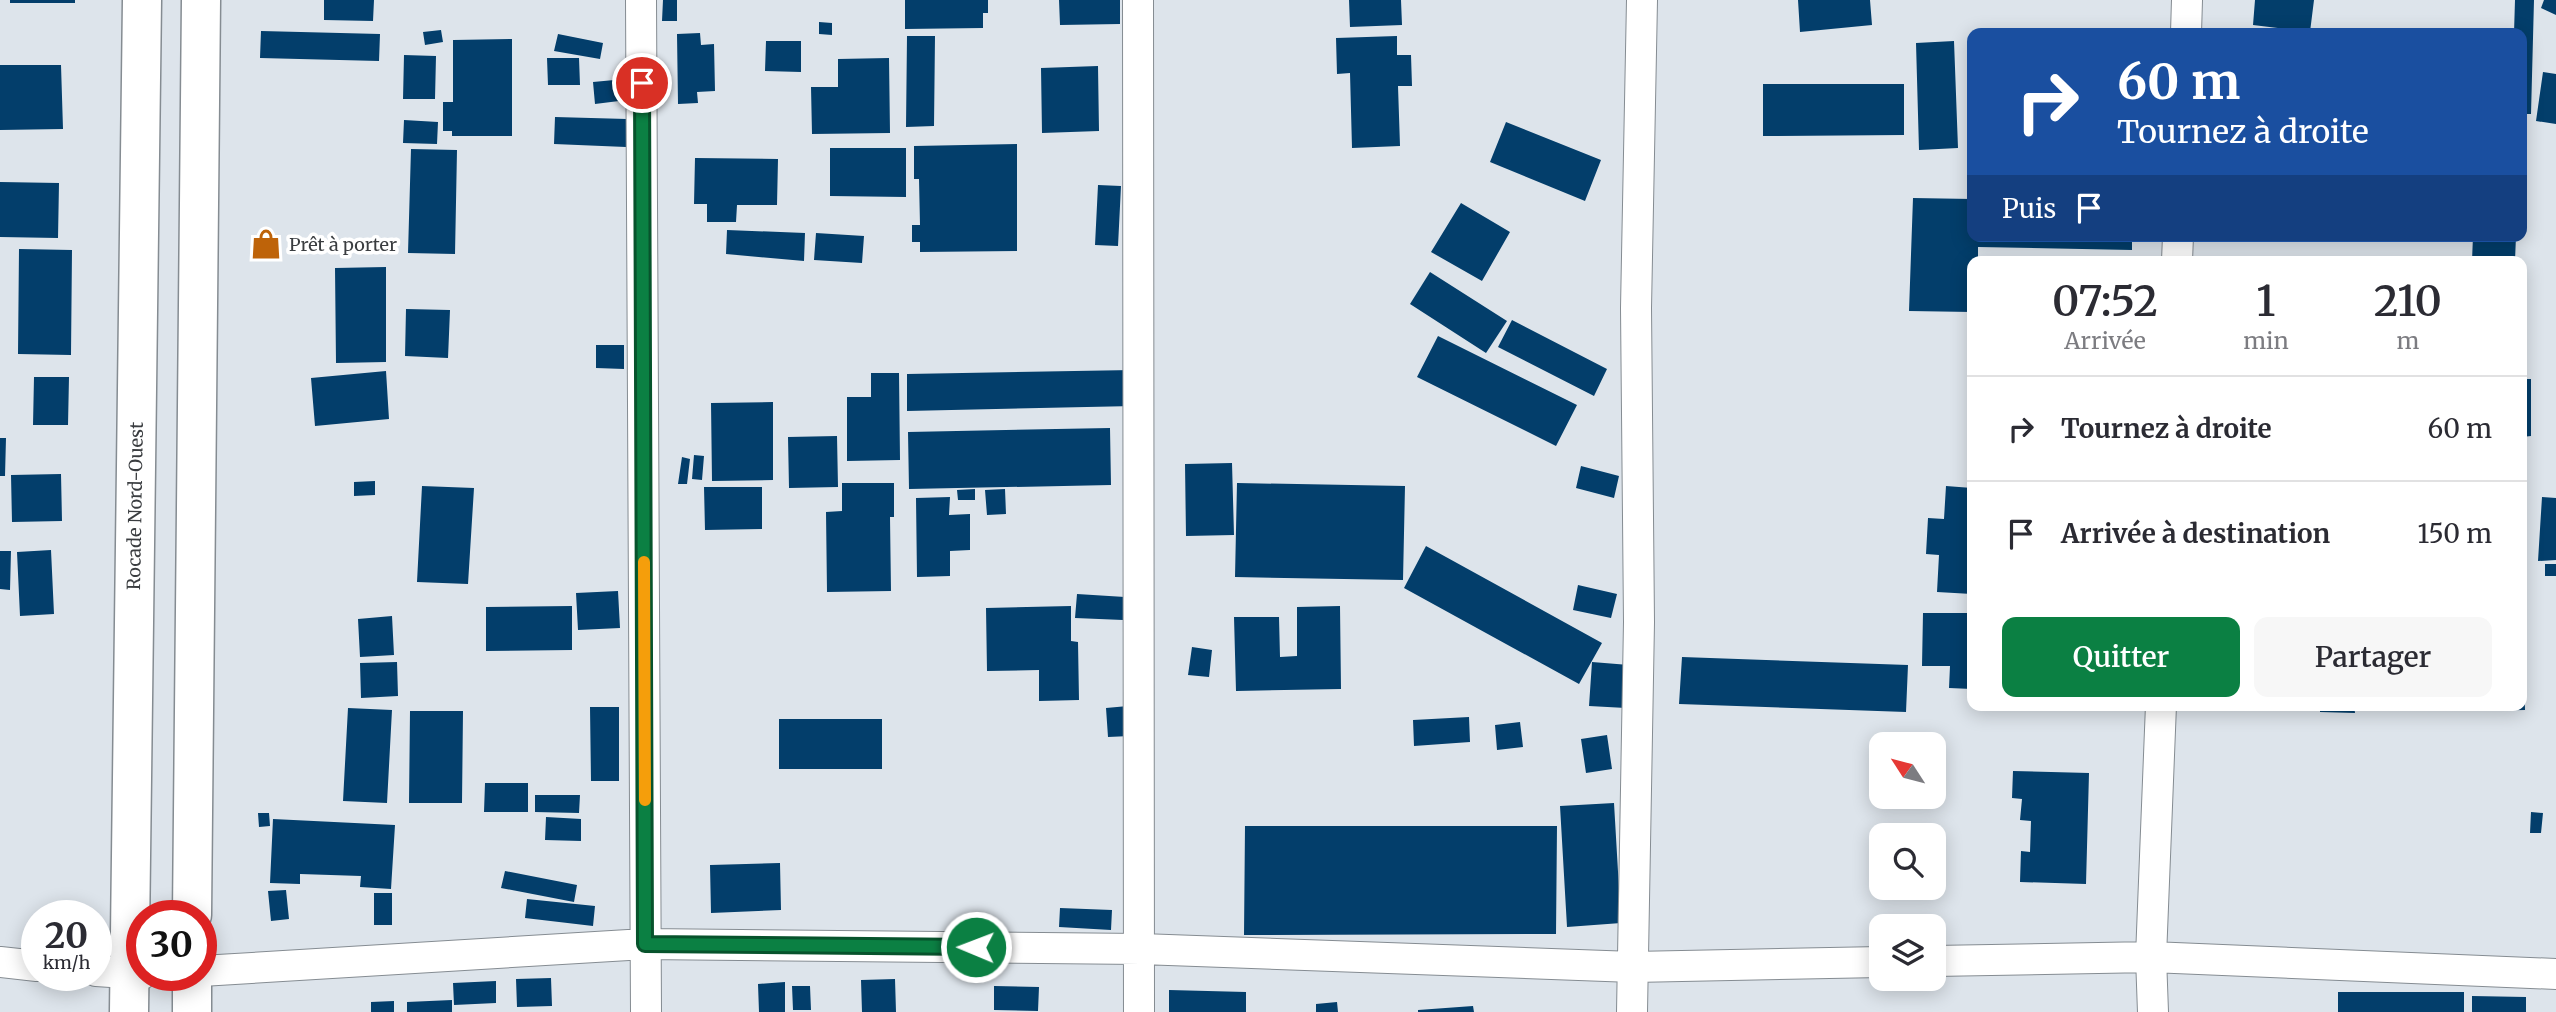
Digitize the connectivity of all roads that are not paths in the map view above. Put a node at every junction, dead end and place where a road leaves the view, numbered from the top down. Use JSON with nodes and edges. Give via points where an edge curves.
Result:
{"nodes":[{"id":1,"x":142,"y":0,"type":"edge"},
{"id":2,"x":201,"y":0,"type":"edge"},
{"id":3,"x":641,"y":0,"type":"edge"},
{"id":4,"x":1138,"y":0,"type":"edge"},
{"id":5,"x":1642,"y":0,"type":"edge"},
{"id":6,"x":2187,"y":0,"type":"edge"},
{"id":7,"x":2186,"y":28,"type":"edge"},
{"id":8,"x":2161,"y":711,"type":"edge"},
{"id":9,"x":192,"y":900,"type":"edge"},
{"id":10,"x":645,"y":944,"type":"junction"},
{"id":11,"x":1141,"y":949,"type":"junction"},
{"id":12,"x":2151,"y":957,"type":"junction"},
{"id":13,"x":1946,"y":961,"type":"edge"},
{"id":14,"x":0,"y":962,"type":"edge"},
{"id":15,"x":1869,"y":962,"type":"edge"},
{"id":16,"x":21,"y":964,"type":"edge"},
{"id":17,"x":1633,"y":967,"type":"junction"},
{"id":18,"x":217,"y":970,"type":"edge"},
{"id":19,"x":122,"y":973,"type":"edge"},
{"id":20,"x":2556,"y":974,"type":"edge"},
{"id":21,"x":191,"y":991,"type":"edge"},
{"id":22,"x":129,"y":1012,"type":"edge"},
{"id":23,"x":192,"y":1012,"type":"edge"},
{"id":24,"x":646,"y":1012,"type":"edge"},
{"id":25,"x":1139,"y":1012,"type":"edge"},
{"id":26,"x":1632,"y":1012,"type":"edge"},
{"id":27,"x":2153,"y":1012,"type":"edge"}],
"edges":[{"from":1,"to":19,"type":"main road","name":"Rocade Nord-Ouest"},
{"from":2,"to":9,"type":"main road"},
{"from":3,"to":10,"type":"street"},
{"from":4,"to":11,"type":"street"},
{"from":5,"to":17,"type":"street"},
{"from":6,"to":7,"type":"street"},
{"from":8,"to":12,"type":"street"},
{"from":10,"to":11,"type":"street"},
{"from":10,"to":18,"type":"street"},
{"from":10,"to":24,"type":"street"},
{"from":11,"to":17,"type":"street"},
{"from":11,"to":25,"type":"street"},
{"from":12,"to":13,"type":"street"},
{"from":12,"to":20,"type":"street"},
{"from":12,"to":27,"type":"street"},
{"from":14,"to":16,"type":"street"},
{"from":15,"to":17,"type":"street"},
{"from":17,"to":26,"type":"street"},
{"from":19,"to":22,"type":"main road","name":"Rocade Nord-Ouest"},
{"from":21,"to":23,"type":"main road"}]}
